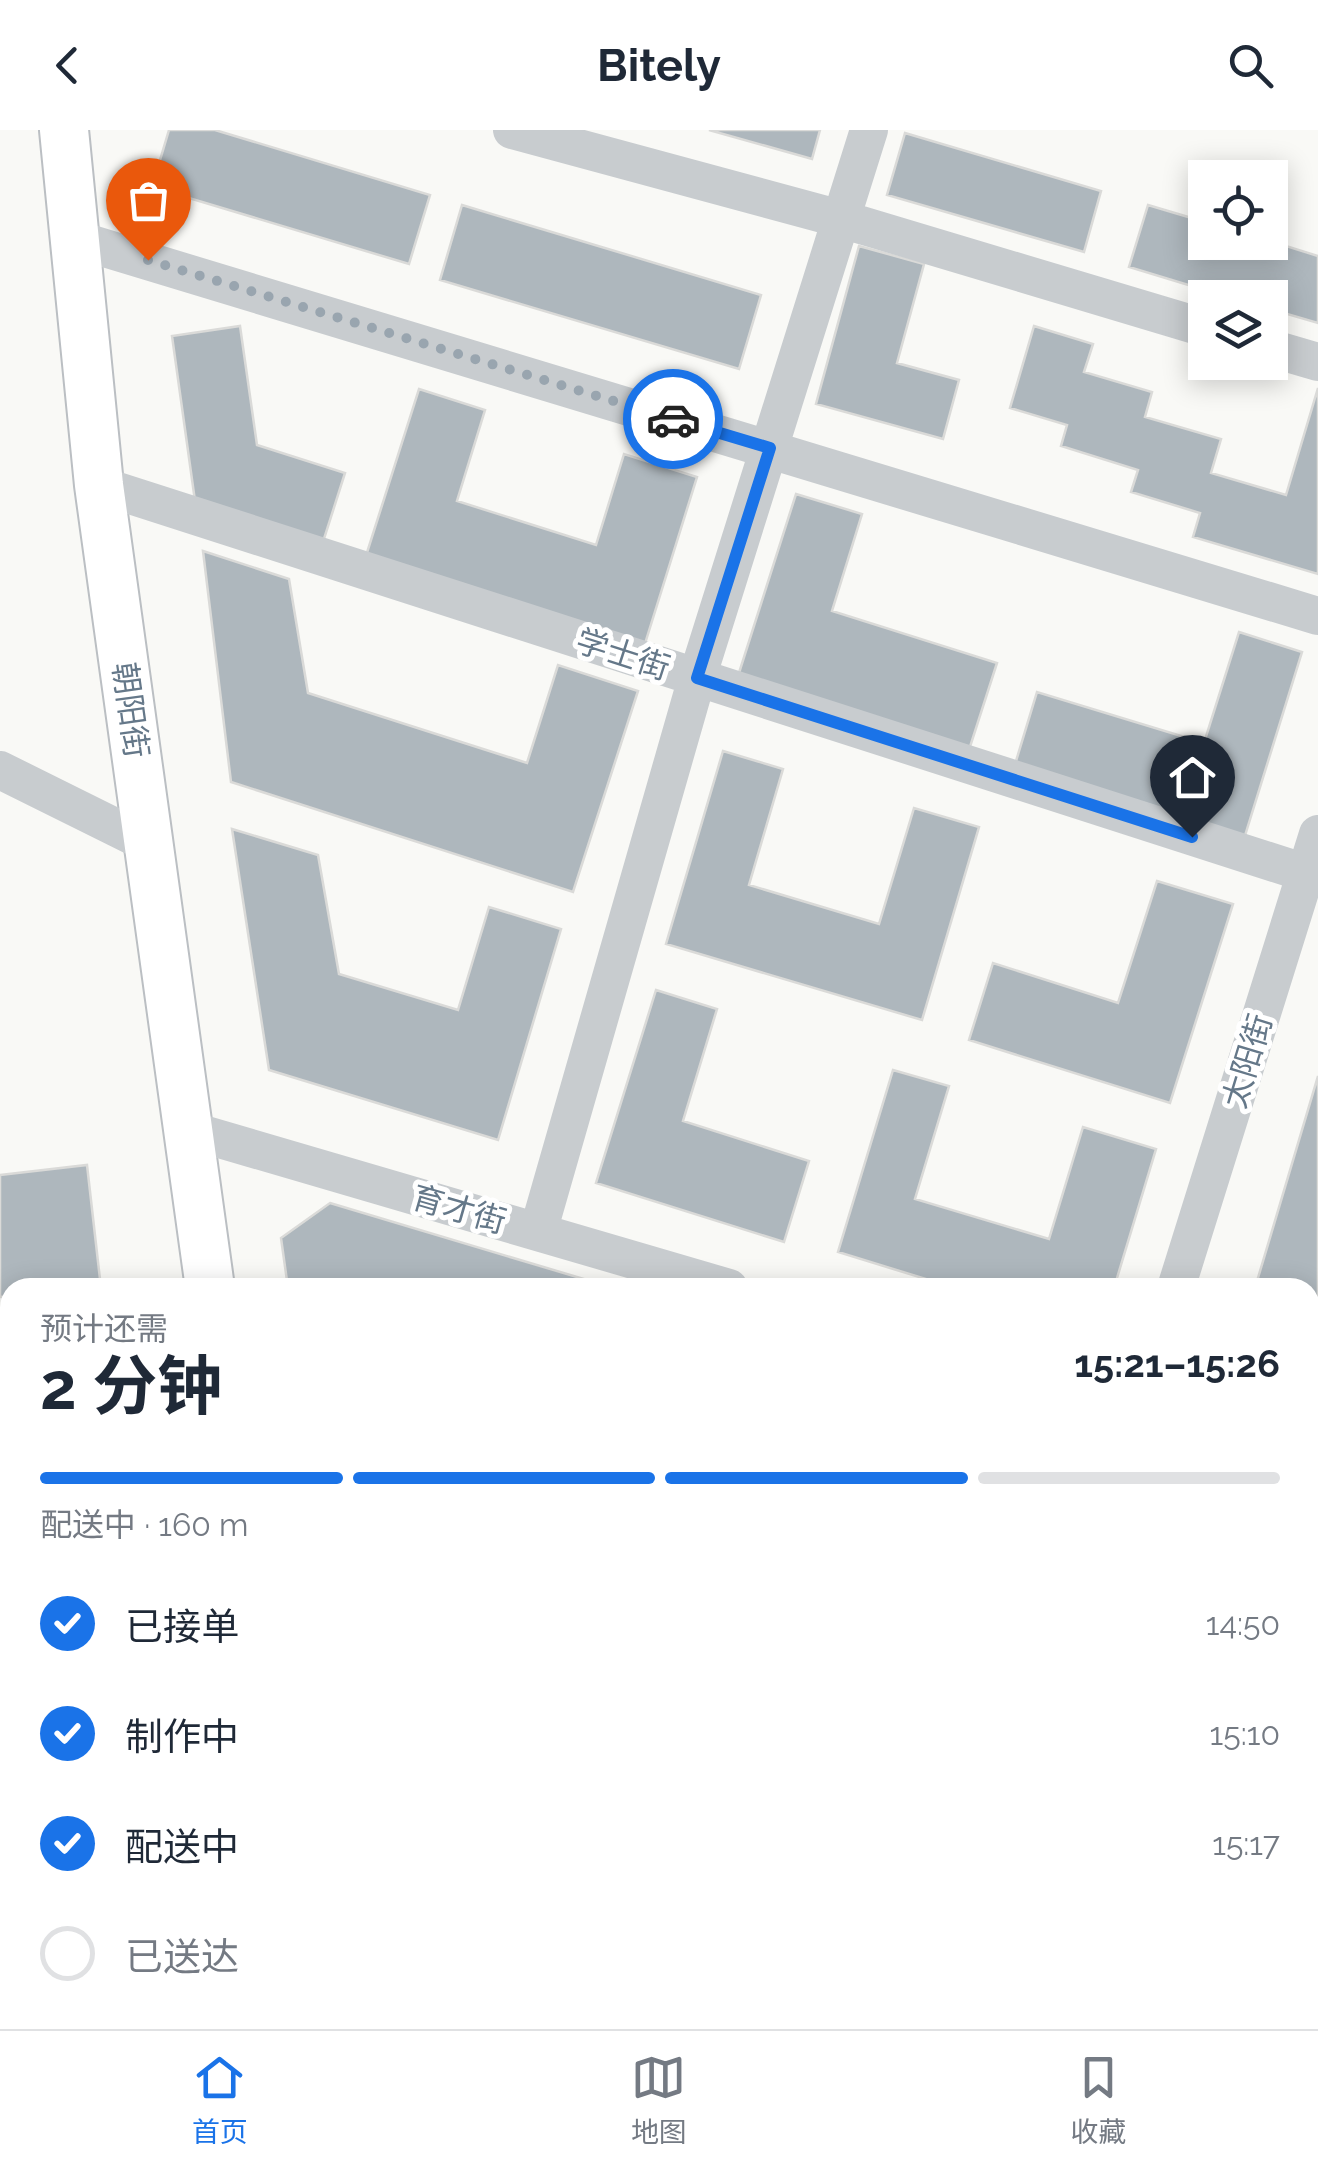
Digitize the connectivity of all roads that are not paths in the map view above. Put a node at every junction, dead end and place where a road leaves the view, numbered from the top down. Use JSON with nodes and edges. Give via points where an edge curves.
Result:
{"nodes":[{"id":1,"x":64,"y":130,"type":"edge"},
{"id":2,"x":512,"y":130,"type":"edge"},
{"id":3,"x":869,"y":130,"type":"edge"},
{"id":4,"x":841,"y":219,"type":"junction"},
{"id":5,"x":76,"y":238,"type":"junction"},
{"id":6,"x":1188,"y":323,"type":"edge"},
{"id":7,"x":1288,"y":353,"type":"edge"},
{"id":8,"x":1318,"y":362,"type":"edge"},
{"id":9,"x":770,"y":448,"type":"junction"},
{"id":10,"x":99,"y":486,"type":"junction"},
{"id":11,"x":1318,"y":616,"type":"edge"},
{"id":12,"x":697,"y":678,"type":"junction"},
{"id":13,"x":0,"y":770,"type":"edge"},
{"id":14,"x":1318,"y":834,"type":"edge"},
{"id":15,"x":150,"y":844,"type":"junction"},
{"id":16,"x":1312,"y":875,"type":"edge"},
{"id":17,"x":190,"y":1130,"type":"junction"},
{"id":18,"x":538,"y":1232,"type":"junction"},
{"id":19,"x":209,"y":1278,"type":"edge"},
{"id":20,"x":694,"y":1278,"type":"edge"},
{"id":21,"x":1179,"y":1278,"type":"edge"}],
"edges":[{"from":1,"to":5,"type":"main road","name":"朝阳街"},
{"from":2,"to":4,"type":"street"},
{"from":3,"to":4,"type":"street"},
{"from":4,"to":6,"type":"street"},
{"from":4,"to":9,"type":"street"},
{"from":5,"to":9,"type":"street"},
{"from":5,"to":10,"type":"main road","name":"朝阳街"},
{"from":7,"to":8,"type":"street"},
{"from":9,"to":11,"type":"street"},
{"from":9,"to":12,"type":"street"},
{"from":10,"to":12,"type":"street","name":"学士街"},
{"from":10,"to":15,"type":"main road","name":"朝阳街"},
{"from":12,"to":16,"type":"street","name":"学士街"},
{"from":12,"to":18,"type":"street"},
{"from":13,"to":15,"type":"street"},
{"from":14,"to":16,"type":"street","name":"太阳街"},
{"from":15,"to":17,"type":"main road","name":"朝阳街"},
{"from":16,"to":21,"type":"street","name":"太阳街"},
{"from":17,"to":18,"type":"street","name":"育才街"},
{"from":17,"to":19,"type":"main road","name":"朝阳街"},
{"from":18,"to":20,"type":"street","name":"育才街"}]}
